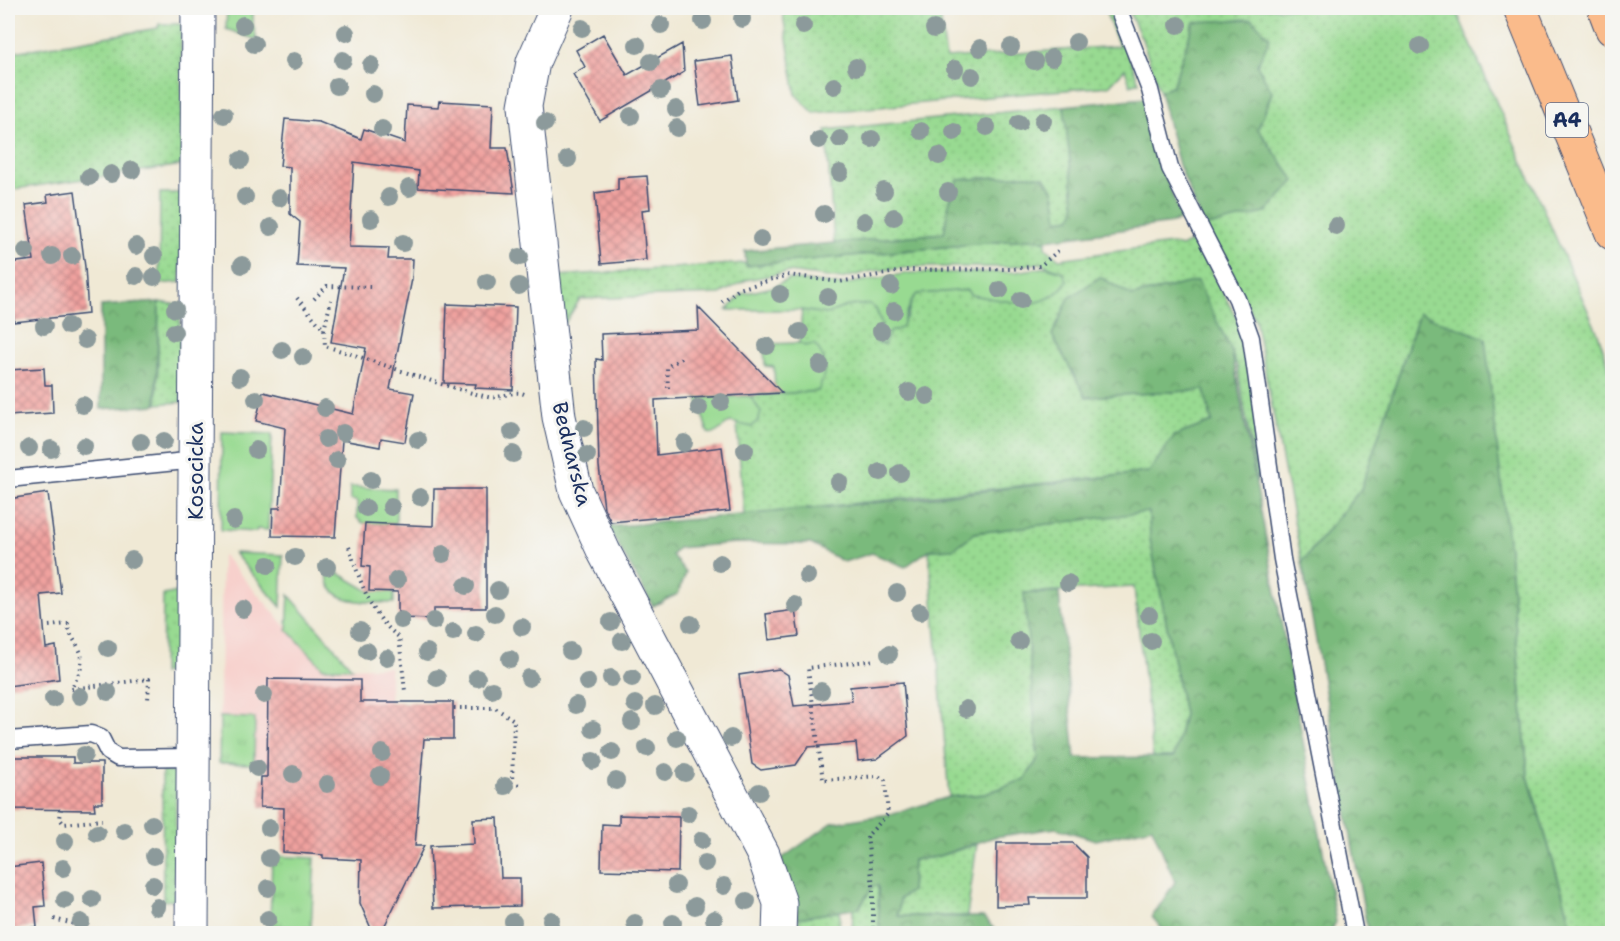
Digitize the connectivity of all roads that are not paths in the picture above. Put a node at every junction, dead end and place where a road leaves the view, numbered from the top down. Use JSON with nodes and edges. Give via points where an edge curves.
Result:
{"nodes":[{"id":1,"x":198,"y":8,"type":"edge"},
{"id":2,"x":557,"y":8,"type":"edge"},
{"id":3,"x":1118,"y":8,"type":"edge"},
{"id":4,"x":1520,"y":8,"type":"edge"},
{"id":5,"x":1604,"y":8,"type":"edge"},
{"id":6,"x":1612,"y":29,"type":"edge"},
{"id":7,"x":1612,"y":233,"type":"edge"},
{"id":8,"x":196,"y":460,"type":"junction"},
{"id":9,"x":8,"y":479,"type":"edge"},
{"id":10,"x":8,"y":740,"type":"edge"},
{"id":11,"x":193,"y":757,"type":"junction"},
{"id":12,"x":192,"y":933,"type":"edge"},
{"id":13,"x":779,"y":933,"type":"edge"},
{"id":14,"x":1355,"y":933,"type":"edge"}],
"edges":[{"from":1,"to":8,"type":"street","name":"Kosocicka"},
{"from":2,"to":13,"type":"street","name":"Bednarska","via":[[533,62],[525,106],[559,417],[573,478],[604,552],[763,854],[780,903]]},
{"from":3,"to":14,"type":"lane","via":[[1150,90],[1170,168],[1237,299],[1251,338],[1282,559]]},
{"from":4,"to":7,"type":"highway","number":"A4"},
{"from":5,"to":6,"type":"highway"},
{"from":8,"to":9,"type":"lane"},
{"from":8,"to":11,"type":"street","name":"Kosocicka"},
{"from":10,"to":11,"type":"lane","via":[[92,734],[101,738],[108,752],[118,758]]},
{"from":11,"to":12,"type":"street","name":"Kosocicka"}]}
